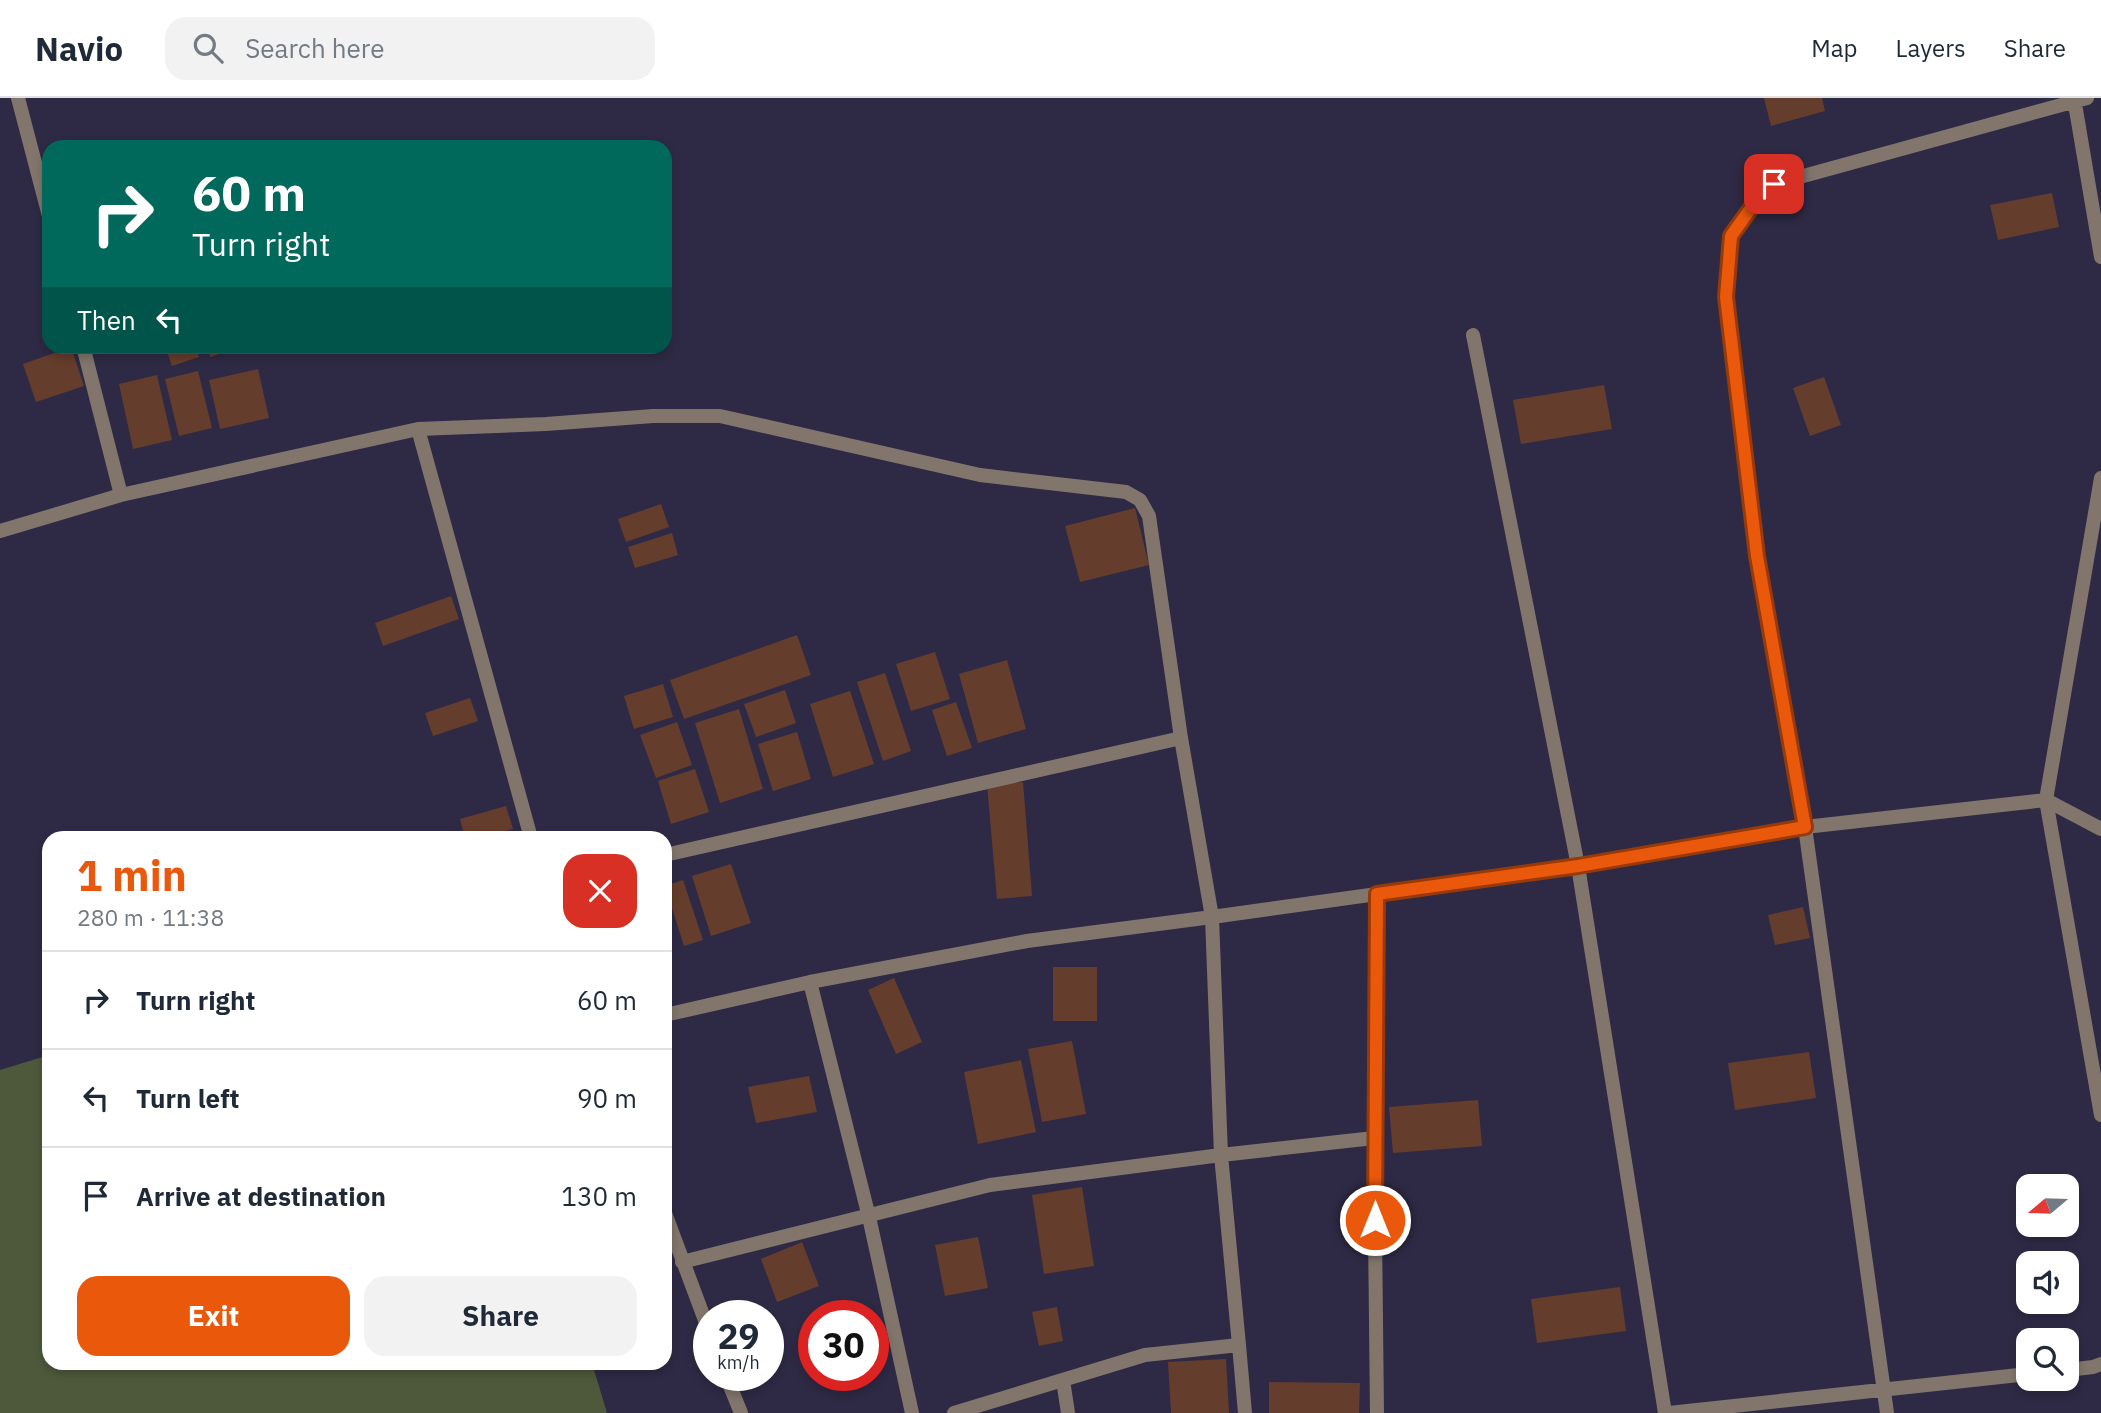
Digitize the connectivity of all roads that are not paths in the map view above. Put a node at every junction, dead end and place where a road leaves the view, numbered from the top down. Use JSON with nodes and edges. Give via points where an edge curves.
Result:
{"nodes":[{"id":1,"x":18,"y":98,"type":"edge"},
{"id":2,"x":2078,"y":99,"type":"edge"},
{"id":3,"x":42,"y":189,"type":"edge"},
{"id":4,"x":2101,"y":257,"type":"edge"},
{"id":5,"x":1474,"y":335,"type":"dead end"},
{"id":6,"x":85,"y":354,"type":"edge"},
{"id":7,"x":418,"y":429,"type":"junction"},
{"id":8,"x":2101,"y":478,"type":"edge"},
{"id":9,"x":121,"y":495,"type":"junction"},
{"id":10,"x":0,"y":531,"type":"edge"},
{"id":11,"x":1181,"y":738,"type":"junction"},
{"id":12,"x":2046,"y":800,"type":"junction"},
{"id":13,"x":1805,"y":827,"type":"junction"},
{"id":14,"x":2101,"y":829,"type":"edge"},
{"id":15,"x":529,"y":831,"type":"edge"},
{"id":16,"x":672,"y":853,"type":"edge"},
{"id":17,"x":1578,"y":866,"type":"junction"},
{"id":18,"x":1377,"y":894,"type":"junction"},
{"id":19,"x":1212,"y":917,"type":"junction"},
{"id":20,"x":810,"y":982,"type":"junction"},
{"id":21,"x":672,"y":1013,"type":"edge"},
{"id":22,"x":2101,"y":1115,"type":"edge"},
{"id":23,"x":1374,"y":1138,"type":"junction"},
{"id":24,"x":1221,"y":1155,"type":"junction"},
{"id":25,"x":869,"y":1217,"type":"junction"},
{"id":26,"x":672,"y":1233,"type":"edge"},
{"id":27,"x":682,"y":1262,"type":"junction"},
{"id":28,"x":697,"y":1300,"type":"edge"},
{"id":29,"x":1239,"y":1345,"type":"junction"},
{"id":30,"x":2101,"y":1364,"type":"edge"},
{"id":31,"x":2079,"y":1369,"type":"edge"},
{"id":32,"x":2016,"y":1375,"type":"edge"},
{"id":33,"x":1063,"y":1380,"type":"junction"},
{"id":34,"x":1882,"y":1389,"type":"junction"},
{"id":35,"x":732,"y":1391,"type":"edge"},
{"id":36,"x":741,"y":1413,"type":"edge"},
{"id":37,"x":912,"y":1413,"type":"edge"},
{"id":38,"x":954,"y":1413,"type":"edge"},
{"id":39,"x":1068,"y":1413,"type":"edge"},
{"id":40,"x":1245,"y":1413,"type":"edge"},
{"id":41,"x":1377,"y":1413,"type":"edge"},
{"id":42,"x":1667,"y":1413,"type":"edge"},
{"id":43,"x":1887,"y":1413,"type":"edge"}],
"edges":[{"from":1,"to":3,"type":"street"},
{"from":2,"to":4,"type":"street"},
{"from":2,"to":13,"type":"street","via":[[1774,184],[1731,236],[1726,297],[1757,556]]},
{"from":5,"to":17,"type":"street"},
{"from":6,"to":9,"type":"street"},
{"from":7,"to":9,"type":"street"},
{"from":7,"to":11,"type":"street","via":[[720,416],[980,475],[1126,492],[1140,500],[1149,516]]},
{"from":7,"to":15,"type":"street"},
{"from":8,"to":12,"type":"street"},
{"from":9,"to":10,"type":"street"},
{"from":11,"to":16,"type":"street"},
{"from":11,"to":19,"type":"street"},
{"from":12,"to":13,"type":"street"},
{"from":12,"to":14,"type":"street"},
{"from":12,"to":22,"type":"street"},
{"from":13,"to":17,"type":"street"},
{"from":13,"to":34,"type":"street"},
{"from":17,"to":18,"type":"street"},
{"from":17,"to":42,"type":"street"},
{"from":18,"to":19,"type":"street"},
{"from":18,"to":23,"type":"street"},
{"from":19,"to":20,"type":"street","via":[[1027,941]]},
{"from":19,"to":24,"type":"street"},
{"from":20,"to":21,"type":"street"},
{"from":20,"to":25,"type":"street"},
{"from":23,"to":24,"type":"street"},
{"from":23,"to":41,"type":"street"},
{"from":24,"to":25,"type":"street","via":[[990,1185]]},
{"from":24,"to":29,"type":"street"},
{"from":25,"to":27,"type":"street"},
{"from":25,"to":37,"type":"street"},
{"from":26,"to":27,"type":"street"},
{"from":27,"to":28,"type":"street"},
{"from":29,"to":33,"type":"street","via":[[1146,1355]]},
{"from":29,"to":40,"type":"street"},
{"from":30,"to":31,"type":"street"},
{"from":32,"to":34,"type":"street"},
{"from":33,"to":38,"type":"street"},
{"from":33,"to":39,"type":"street"},
{"from":34,"to":42,"type":"street"},
{"from":34,"to":43,"type":"street"},
{"from":35,"to":36,"type":"street"}]}
